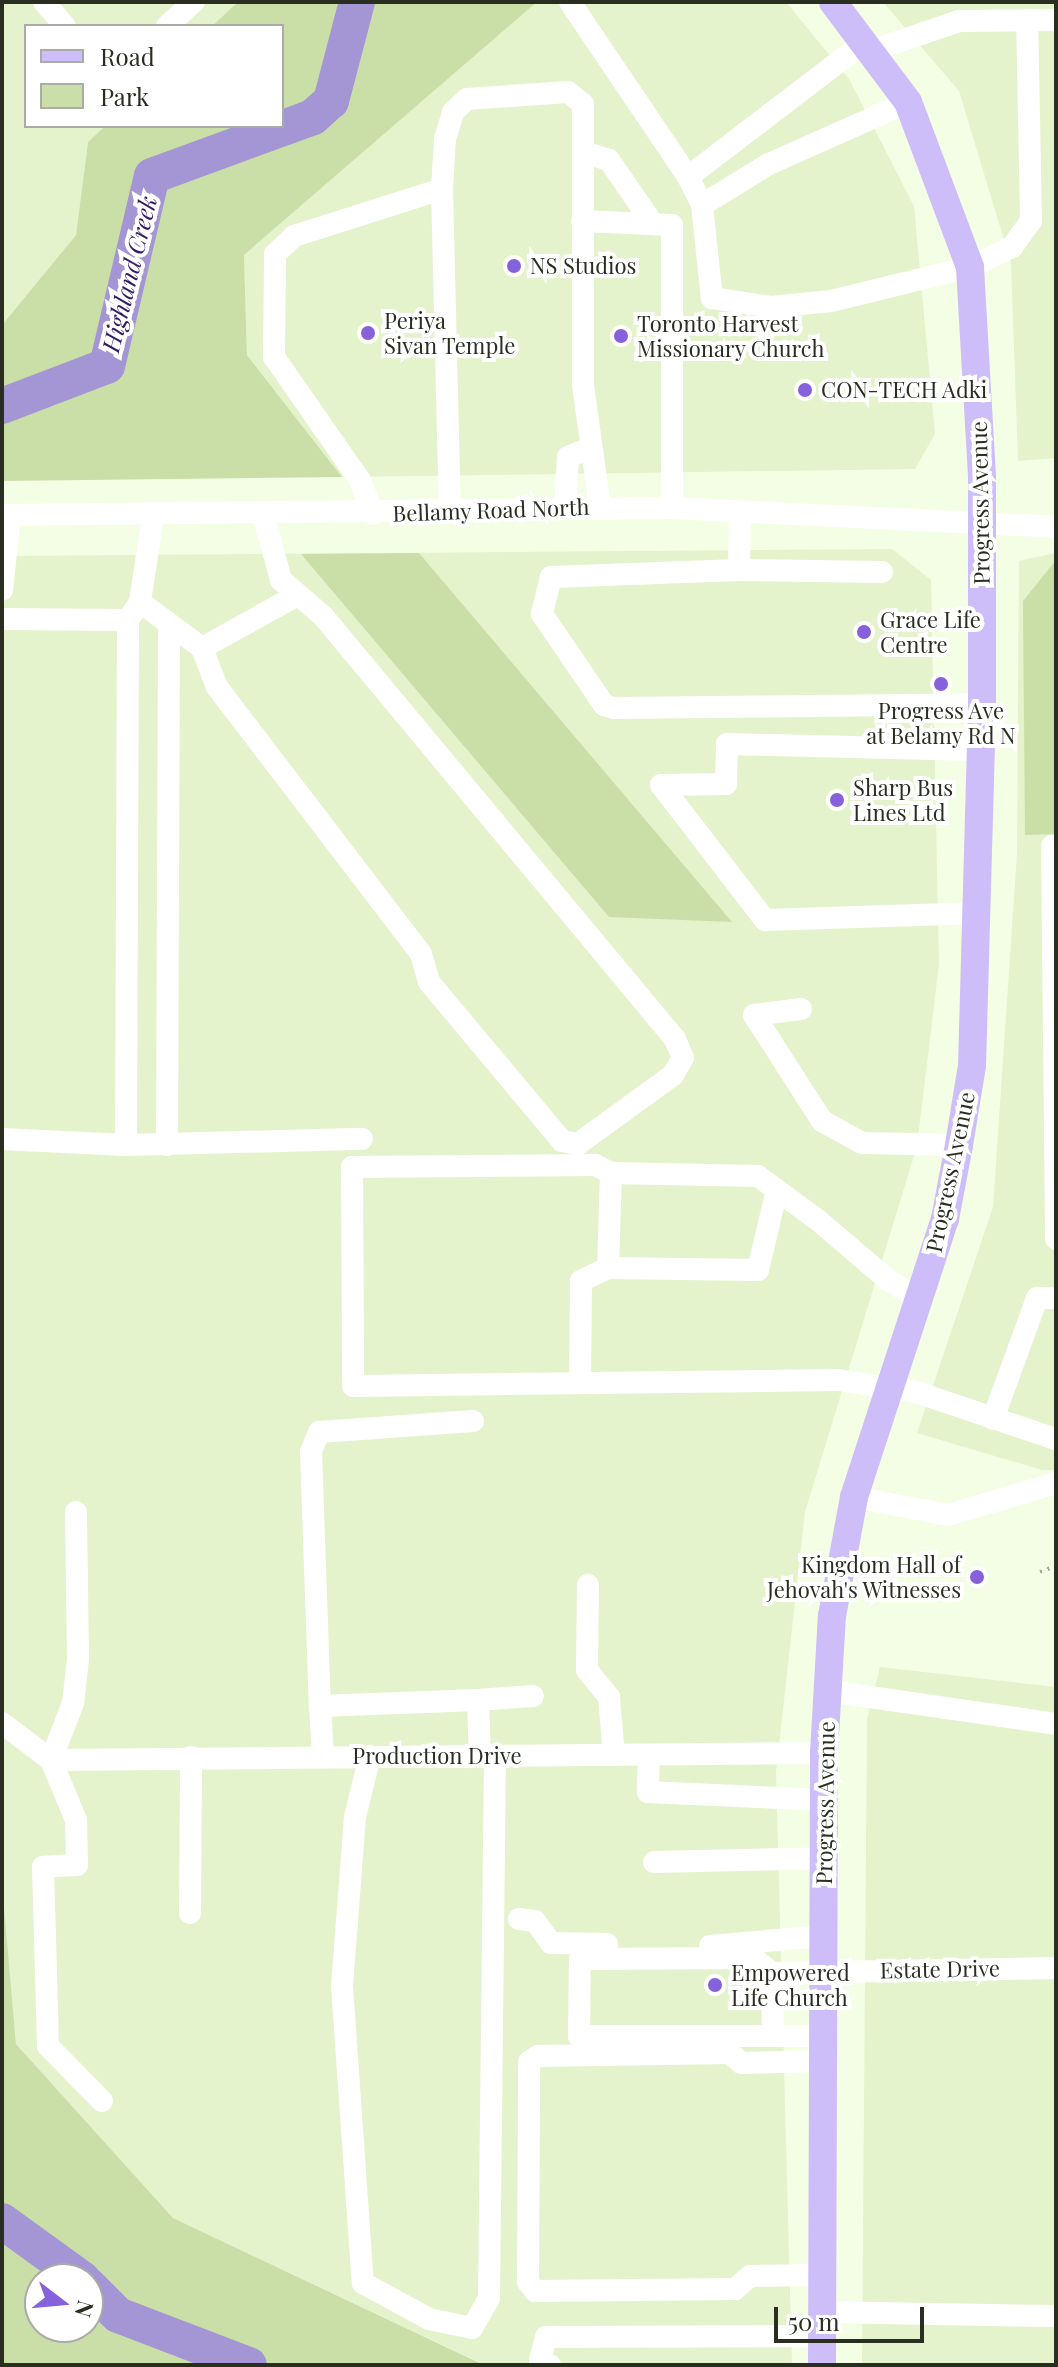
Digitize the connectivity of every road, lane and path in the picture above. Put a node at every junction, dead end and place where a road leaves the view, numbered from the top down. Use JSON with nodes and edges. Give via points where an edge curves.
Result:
{"nodes":[{"id":1,"x":44,"y":2,"type":"edge"},
{"id":2,"x":194,"y":2,"type":"edge"},
{"id":3,"x":570,"y":2,"type":"edge"},
{"id":4,"x":833,"y":2,"type":"edge"},
{"id":5,"x":1027,"y":20,"type":"junction"},
{"id":6,"x":1056,"y":20,"type":"edge"},
{"id":7,"x":63,"y":24,"type":"edge"},
{"id":8,"x":169,"y":24,"type":"edge"},
{"id":9,"x":870,"y":45,"type":"junction"},
{"id":10,"x":908,"y":102,"type":"junction"},
{"id":11,"x":583,"y":152,"type":"junction"},
{"id":12,"x":688,"y":177,"type":"junction"},
{"id":13,"x":442,"y":189,"type":"junction"},
{"id":14,"x":702,"y":205,"type":"junction"},
{"id":15,"x":582,"y":221,"type":"junction"},
{"id":16,"x":653,"y":224,"type":"junction"},
{"id":17,"x":970,"y":267,"type":"junction"},
{"id":18,"x":588,"y":449,"type":"junction"},
{"id":19,"x":565,"y":507,"type":"junction"},
{"id":20,"x":600,"y":508,"type":"junction"},
{"id":21,"x":672,"y":508,"type":"junction"},
{"id":22,"x":450,"y":510,"type":"junction"},
{"id":23,"x":740,"y":513,"type":"junction"},
{"id":24,"x":373,"y":514,"type":"junction"},
{"id":25,"x":6,"y":515,"type":"edge"},
{"id":26,"x":153,"y":516,"type":"junction"},
{"id":27,"x":264,"y":517,"type":"junction"},
{"id":28,"x":1056,"y":527,"type":"edge"},
{"id":29,"x":980,"y":529,"type":"junction"},
{"id":30,"x":739,"y":570,"type":"junction"},
{"id":31,"x":882,"y":572,"type":"dead end"},
{"id":32,"x":2,"y":590,"type":"edge"},
{"id":33,"x":296,"y":596,"type":"junction"},
{"id":34,"x":134,"y":611,"type":"junction"},
{"id":35,"x":2,"y":619,"type":"edge"},
{"id":36,"x":169,"y":627,"type":"junction"},
{"id":37,"x":202,"y":648,"type":"junction"},
{"id":38,"x":982,"y":704,"type":"junction"},
{"id":39,"x":981,"y":750,"type":"junction"},
{"id":40,"x":1052,"y":846,"type":"dead end"},
{"id":41,"x":979,"y":913,"type":"junction"},
{"id":42,"x":801,"y":1009,"type":"dead end"},
{"id":43,"x":2,"y":1139,"type":"edge"},
{"id":44,"x":362,"y":1139,"type":"dead end"},
{"id":45,"x":126,"y":1145,"type":"junction"},
{"id":46,"x":167,"y":1145,"type":"junction"},
{"id":47,"x":959,"y":1145,"type":"junction"},
{"id":48,"x":611,"y":1173,"type":"junction"},
{"id":49,"x":777,"y":1190,"type":"junction"},
{"id":50,"x":1056,"y":1239,"type":"edge"},
{"id":51,"x":608,"y":1268,"type":"junction"},
{"id":52,"x":1056,"y":1298,"type":"edge"},
{"id":53,"x":921,"y":1300,"type":"junction"},
{"id":54,"x":580,"y":1381,"type":"junction"},
{"id":55,"x":890,"y":1386,"type":"junction"},
{"id":56,"x":993,"y":1419,"type":"junction"},
{"id":57,"x":473,"y":1421,"type":"dead end"},
{"id":58,"x":1056,"y":1439,"type":"edge"},
{"id":59,"x":1056,"y":1483,"type":"edge"},
{"id":60,"x":854,"y":1497,"type":"junction"},
{"id":61,"x":76,"y":1512,"type":"dead end"},
{"id":62,"x":1056,"y":1566,"type":"edge"},
{"id":63,"x":1040,"y":1572,"type":"dead end"},
{"id":64,"x":588,"y":1585,"type":"dead end"},
{"id":65,"x":828,"y":1691,"type":"junction"},
{"id":66,"x":533,"y":1696,"type":"dead end"},
{"id":67,"x":478,"y":1700,"type":"junction"},
{"id":68,"x":320,"y":1706,"type":"junction"},
{"id":69,"x":2,"y":1723,"type":"edge"},
{"id":70,"x":1056,"y":1724,"type":"edge"},
{"id":71,"x":824,"y":1753,"type":"junction"},
{"id":72,"x":614,"y":1755,"type":"junction"},
{"id":73,"x":649,"y":1755,"type":"junction"},
{"id":74,"x":370,"y":1756,"type":"junction"},
{"id":75,"x":487,"y":1756,"type":"junction"},
{"id":76,"x":191,"y":1757,"type":"junction"},
{"id":77,"x":323,"y":1757,"type":"junction"},
{"id":78,"x":51,"y":1760,"type":"junction"},
{"id":79,"x":824,"y":1800,"type":"junction"},
{"id":80,"x":824,"y":1858,"type":"junction"},
{"id":81,"x":654,"y":1862,"type":"dead end"},
{"id":82,"x":190,"y":1913,"type":"dead end"},
{"id":83,"x":519,"y":1919,"type":"dead end"},
{"id":84,"x":823,"y":1936,"type":"junction"},
{"id":85,"x":1056,"y":1968,"type":"edge"},
{"id":86,"x":823,"y":1971,"type":"junction"},
{"id":87,"x":772,"y":1973,"type":"junction"},
{"id":88,"x":773,"y":2036,"type":"junction"},
{"id":89,"x":823,"y":2048,"type":"junction"},
{"id":90,"x":102,"y":2101,"type":"dead end"},
{"id":91,"x":822,"y":2275,"type":"junction"},
{"id":92,"x":1056,"y":2316,"type":"edge"},
{"id":93,"x":822,"y":2324,"type":"junction"},
{"id":94,"x":543,"y":2363,"type":"edge"},
{"id":95,"x":822,"y":2365,"type":"edge"}],
"edges":[{"from":1,"to":7,"type":"street"},
{"from":2,"to":8,"type":"street"},
{"from":3,"to":12,"type":"street"},
{"from":4,"to":9,"type":"main road","name":"Progress Avenue"},
{"from":5,"to":6,"type":"street"},
{"from":5,"to":9,"type":"street","via":[[959,21]]},
{"from":5,"to":17,"type":"street","via":[[1031,221],[1012,247]]},
{"from":9,"to":10,"type":"main road","name":"Progress Avenue"},
{"from":9,"to":12,"type":"street"},
{"from":10,"to":14,"type":"street","via":[[769,164]]},
{"from":10,"to":17,"type":"main road","name":"Progress Avenue"},
{"from":11,"to":13,"type":"street","via":[[576,96],[467,99],[453,112],[445,139]]},
{"from":11,"to":15,"type":"street"},
{"from":11,"to":16,"type":"street","via":[[609,160]]},
{"from":12,"to":14,"type":"street"},
{"from":13,"to":22,"type":"street"},
{"from":13,"to":24,"type":"street","via":[[294,236],[275,254],[274,357],[361,482]]},
{"from":14,"to":17,"type":"street","via":[[712,298],[771,307],[831,301]]},
{"from":15,"to":16,"type":"street"},
{"from":15,"to":18,"type":"street"},
{"from":16,"to":21,"type":"street","via":[[672,225]]},
{"from":17,"to":29,"type":"main road","name":"Progress Avenue"},
{"from":18,"to":19,"type":"street","via":[[568,457]]},
{"from":18,"to":20,"type":"street"},
{"from":19,"to":20,"type":"street","name":"Bellamy Road North"},
{"from":19,"to":22,"type":"street","name":"Bellamy Road North"},
{"from":20,"to":21,"type":"street","name":"Bellamy Road North"},
{"from":21,"to":23,"type":"street","name":"Bellamy Road North"},
{"from":22,"to":24,"type":"street","name":"Bellamy Road North"},
{"from":23,"to":29,"type":"street","name":"Bellamy Road North"},
{"from":23,"to":30,"type":"street"},
{"from":24,"to":27,"type":"street","name":"Bellamy Road North"},
{"from":25,"to":26,"type":"street","name":"Bellamy Road North"},
{"from":25,"to":32,"type":"street"},
{"from":26,"to":27,"type":"street","name":"Bellamy Road North"},
{"from":26,"to":34,"type":"street"},
{"from":27,"to":33,"type":"street","via":[[281,580]]},
{"from":28,"to":29,"type":"street","name":"Bellamy Road North"},
{"from":29,"to":38,"type":"main road","name":"Progress Avenue"},
{"from":30,"to":31,"type":"street"},
{"from":30,"to":38,"type":"street","via":[[551,577],[542,614],[604,705],[614,708]]},
{"from":33,"to":37,"type":"street"},
{"from":33,"to":37,"type":"street","via":[[323,616],[675,1039],[683,1058],[673,1075],[578,1144],[562,1141],[429,982],[421,954],[217,687]]},
{"from":34,"to":35,"type":"street"},
{"from":34,"to":36,"type":"street"},
{"from":34,"to":45,"type":"street"},
{"from":36,"to":37,"type":"street"},
{"from":36,"to":46,"type":"street"},
{"from":38,"to":39,"type":"main road","name":"Progress Avenue"},
{"from":39,"to":41,"type":"main road","name":"Progress Avenue"},
{"from":39,"to":41,"type":"street","via":[[727,744],[726,784],[661,785],[765,920]]},
{"from":40,"to":50,"type":"street"},
{"from":41,"to":47,"type":"main road","name":"Progress Avenue","via":[[972,1066]]},
{"from":42,"to":47,"type":"street","via":[[754,1015],[822,1121],[862,1143]]},
{"from":43,"to":45,"type":"street"},
{"from":44,"to":46,"type":"street"},
{"from":45,"to":46,"type":"street"},
{"from":47,"to":53,"type":"main road","name":"Progress Avenue"},
{"from":48,"to":49,"type":"street","via":[[758,1176]]},
{"from":48,"to":51,"type":"street"},
{"from":48,"to":54,"type":"street","via":[[595,1165],[352,1167],[353,1386]]},
{"from":49,"to":51,"type":"street","via":[[758,1270]]},
{"from":49,"to":53,"type":"street"},
{"from":51,"to":54,"type":"street","via":[[581,1281]]},
{"from":52,"to":56,"type":"street","via":[[1037,1298]]},
{"from":53,"to":55,"type":"main road","name":"Progress Avenue"},
{"from":54,"to":55,"type":"street","via":[[813,1380]]},
{"from":55,"to":56,"type":"street"},
{"from":55,"to":60,"type":"main road","name":"Progress Avenue"},
{"from":56,"to":58,"type":"street"},
{"from":57,"to":68,"type":"street","via":[[319,1432],[311,1452]]},
{"from":59,"to":60,"type":"street","via":[[948,1515]]},
{"from":60,"to":65,"type":"main road","name":"Progress Avenue","via":[[832,1616]]},
{"from":61,"to":78,"type":"street","via":[[78,1659],[73,1703]]},
{"from":62,"to":63,"type":"path"},
{"from":64,"to":72,"type":"street","via":[[587,1670],[609,1697]]},
{"from":65,"to":70,"type":"street"},
{"from":65,"to":71,"type":"main road","name":"Progress Avenue"},
{"from":66,"to":67,"type":"street"},
{"from":67,"to":68,"type":"street"},
{"from":67,"to":75,"type":"street"},
{"from":68,"to":77,"type":"street"},
{"from":69,"to":78,"type":"street"},
{"from":71,"to":73,"type":"street","name":"Production Drive"},
{"from":71,"to":79,"type":"main road","name":"Progress Avenue"},
{"from":72,"to":73,"type":"street","name":"Production Drive"},
{"from":72,"to":75,"type":"street","name":"Production Drive"},
{"from":73,"to":79,"type":"street","via":[[648,1792]]},
{"from":74,"to":75,"type":"street","name":"Production Drive"},
{"from":74,"to":75,"type":"street","via":[[355,1817],[342,1986],[363,2283],[429,2319],[472,2328],[489,2298]]},
{"from":74,"to":77,"type":"street","name":"Production Drive"},
{"from":76,"to":77,"type":"street","name":"Production Drive"},
{"from":76,"to":78,"type":"street","name":"Production Drive"},
{"from":76,"to":82,"type":"street"},
{"from":78,"to":90,"type":"street","via":[[76,1820],[77,1865],[43,1867],[48,2046]]},
{"from":79,"to":80,"type":"main road","name":"Progress Avenue"},
{"from":80,"to":81,"type":"street"},
{"from":80,"to":84,"type":"main road","name":"Progress Avenue"},
{"from":83,"to":84,"type":"street","via":[[535,1921],[551,1943],[724,1946]]},
{"from":84,"to":86,"type":"main road","name":"Progress Avenue"},
{"from":85,"to":86,"type":"street","name":"Estate Drive"},
{"from":86,"to":87,"type":"street","name":"Estate Drive"},
{"from":86,"to":89,"type":"main road","name":"Progress Avenue"},
{"from":87,"to":88,"type":"street"},
{"from":87,"to":88,"type":"street","via":[[753,1958],[580,1959],[579,2036]]},
{"from":88,"to":89,"type":"street"},
{"from":89,"to":91,"type":"main road","name":"Progress Avenue"},
{"from":89,"to":91,"type":"street","via":[[741,2063],[730,2053],[538,2056],[529,2062],[528,2282],[535,2291],[735,2289],[750,2276]]},
{"from":91,"to":93,"type":"main road","name":"Progress Avenue"},
{"from":92,"to":93,"type":"street"},
{"from":93,"to":94,"type":"street","via":[[546,2337]]},
{"from":93,"to":95,"type":"main road","name":"Progress Avenue"}]}
